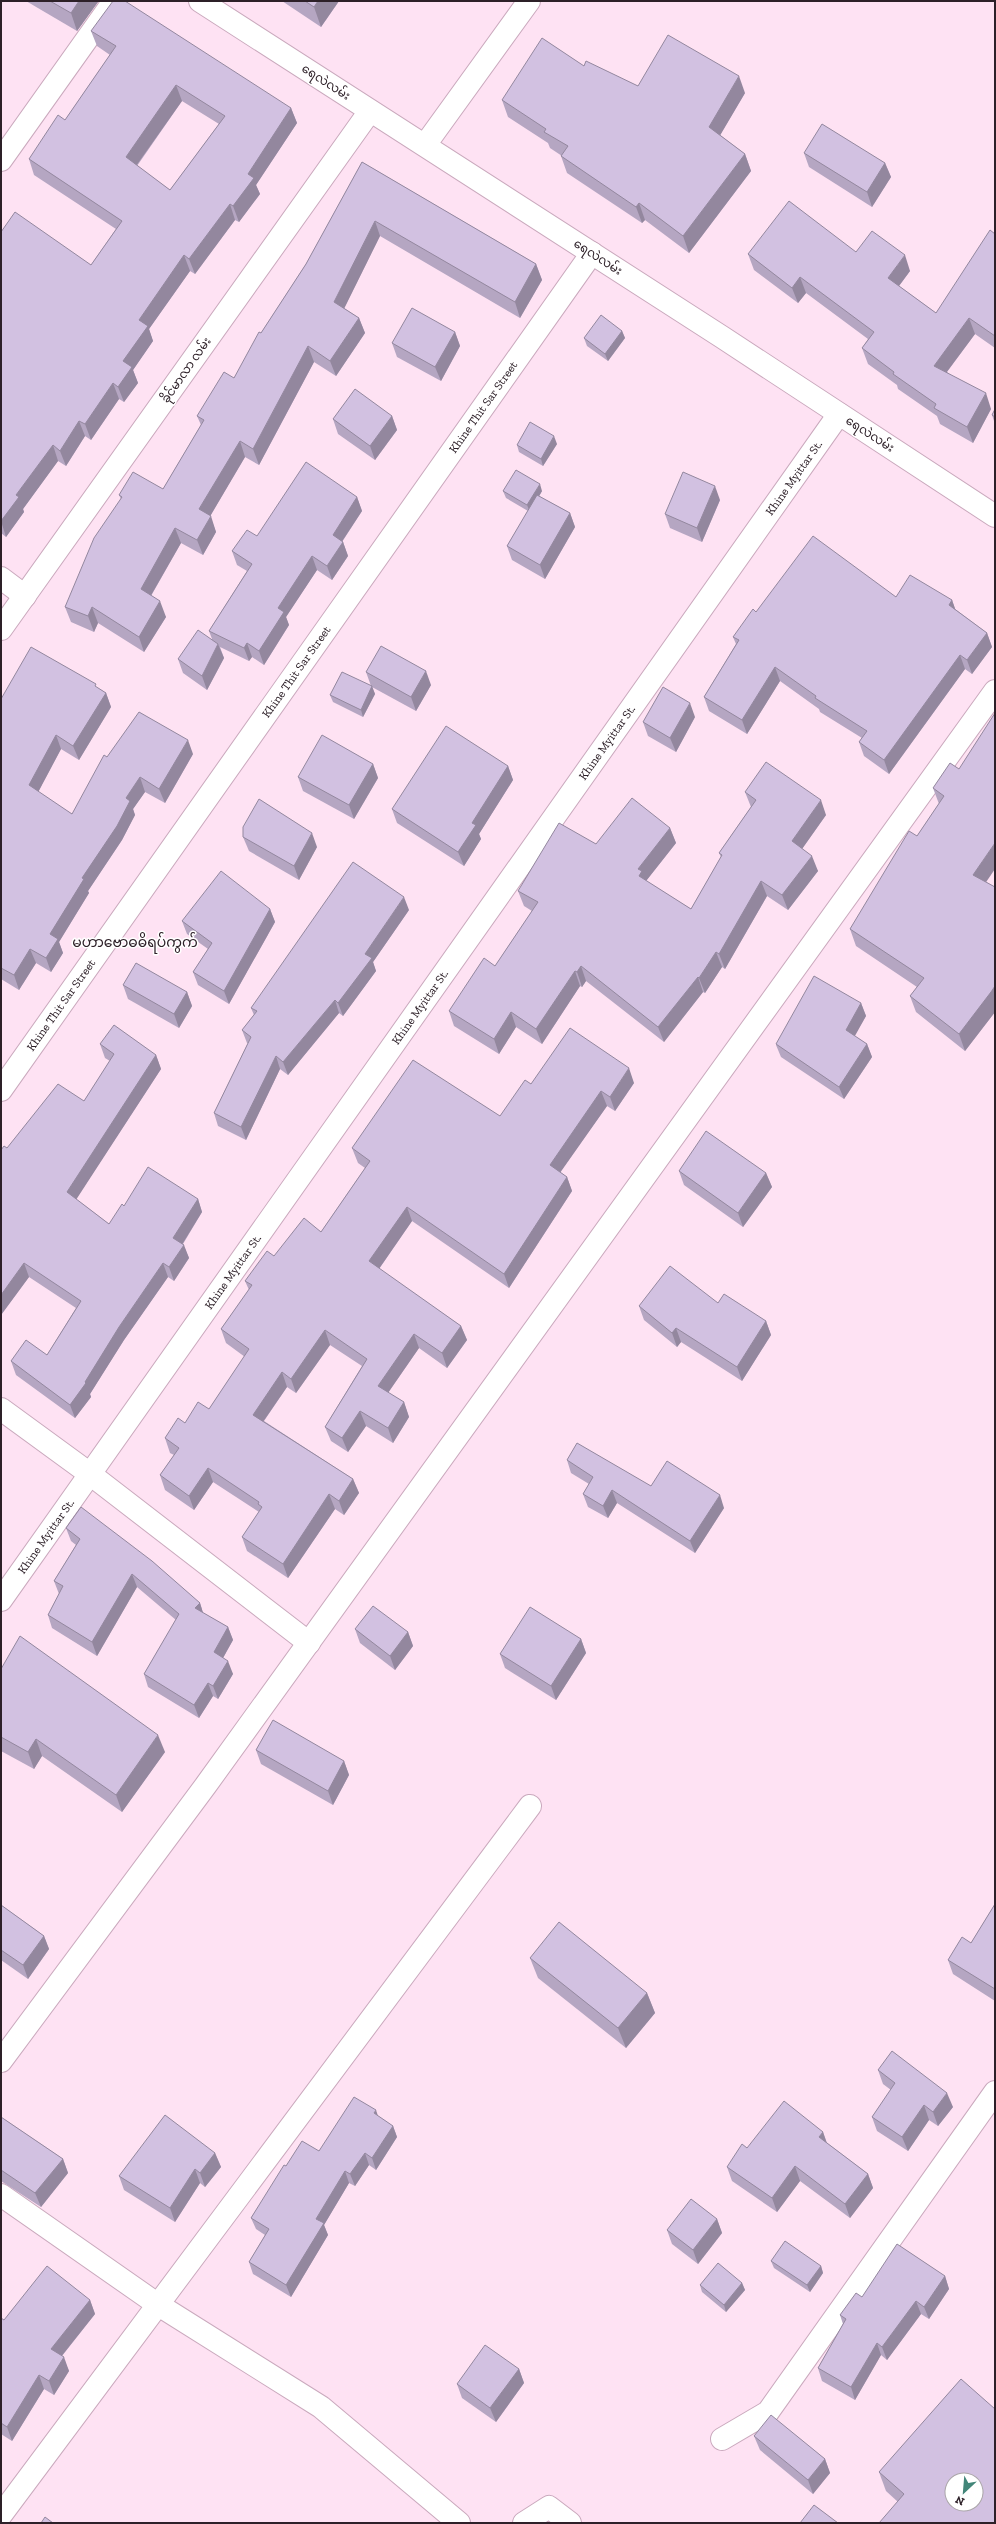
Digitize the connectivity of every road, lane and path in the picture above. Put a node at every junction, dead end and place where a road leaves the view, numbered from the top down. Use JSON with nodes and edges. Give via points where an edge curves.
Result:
{"nodes":[{"id":1,"x":114,"y":1,"type":"edge"},
{"id":2,"x":200,"y":1,"type":"edge"},
{"id":3,"x":529,"y":1,"type":"edge"},
{"id":4,"x":370,"y":111,"type":"junction"},
{"id":5,"x":425,"y":145,"type":"junction"},
{"id":6,"x":1,"y":160,"type":"edge"},
{"id":7,"x":592,"y":253,"type":"junction"},
{"id":8,"x":839,"y":414,"type":"junction"},
{"id":9,"x":995,"y":516,"type":"edge"},
{"id":10,"x":1,"y":578,"type":"edge"},
{"id":11,"x":25,"y":596,"type":"junction"},
{"id":12,"x":1,"y":629,"type":"edge"},
{"id":13,"x":995,"y":691,"type":"edge"},
{"id":14,"x":1,"y":1090,"type":"edge"},
{"id":15,"x":1,"y":1409,"type":"edge"},
{"id":16,"x":90,"y":1474,"type":"junction"},
{"id":17,"x":1,"y":1600,"type":"edge"},
{"id":18,"x":309,"y":1643,"type":"junction"},
{"id":19,"x":530,"y":1806,"type":"dead end"},
{"id":20,"x":1,"y":2062,"type":"edge"},
{"id":21,"x":995,"y":2092,"type":"edge"},
{"id":22,"x":1,"y":2195,"type":"edge"},
{"id":23,"x":157,"y":2304,"type":"junction"},
{"id":24,"x":722,"y":2439,"type":"dead end"},
{"id":25,"x":1,"y":2515,"type":"edge"},
{"id":26,"x":459,"y":2523,"type":"edge"},
{"id":27,"x":524,"y":2523,"type":"edge"},
{"id":28,"x":570,"y":2523,"type":"edge"}],
"edges":[{"from":1,"to":6,"type":"street"},
{"from":2,"to":4,"type":"street","name":"ရေလဲလမ်း"},
{"from":3,"to":5,"type":"street"},
{"from":4,"to":5,"type":"street","name":"ရေလဲလမ်း"},
{"from":4,"to":11,"type":"street","name":"ခိုင်မာလာ လမ်း"},
{"from":5,"to":7,"type":"street","name":"ရေလဲလမ်း"},
{"from":7,"to":8,"type":"street","name":"ရေလဲလမ်း"},
{"from":7,"to":14,"type":"street","name":"Khine Thit Sar Street"},
{"from":8,"to":9,"type":"street","name":"ရေလဲလမ်း"},
{"from":8,"to":16,"type":"street","name":"Khine Myittar St."},
{"from":10,"to":11,"type":"street"},
{"from":11,"to":12,"type":"street","name":"ခိုင်မာလာ လမ်း"},
{"from":13,"to":18,"type":"street"},
{"from":15,"to":16,"type":"street"},
{"from":16,"to":17,"type":"street","name":"Khine Myittar St."},
{"from":16,"to":18,"type":"street"},
{"from":18,"to":20,"type":"street"},
{"from":19,"to":23,"type":"street"},
{"from":21,"to":24,"type":"street","via":[[768,2412]]},
{"from":22,"to":23,"type":"street"},
{"from":23,"to":25,"type":"street"},
{"from":23,"to":26,"type":"street","via":[[321,2407]]},
{"from":27,"to":28,"type":"street","via":[[549,2507]]}]}
